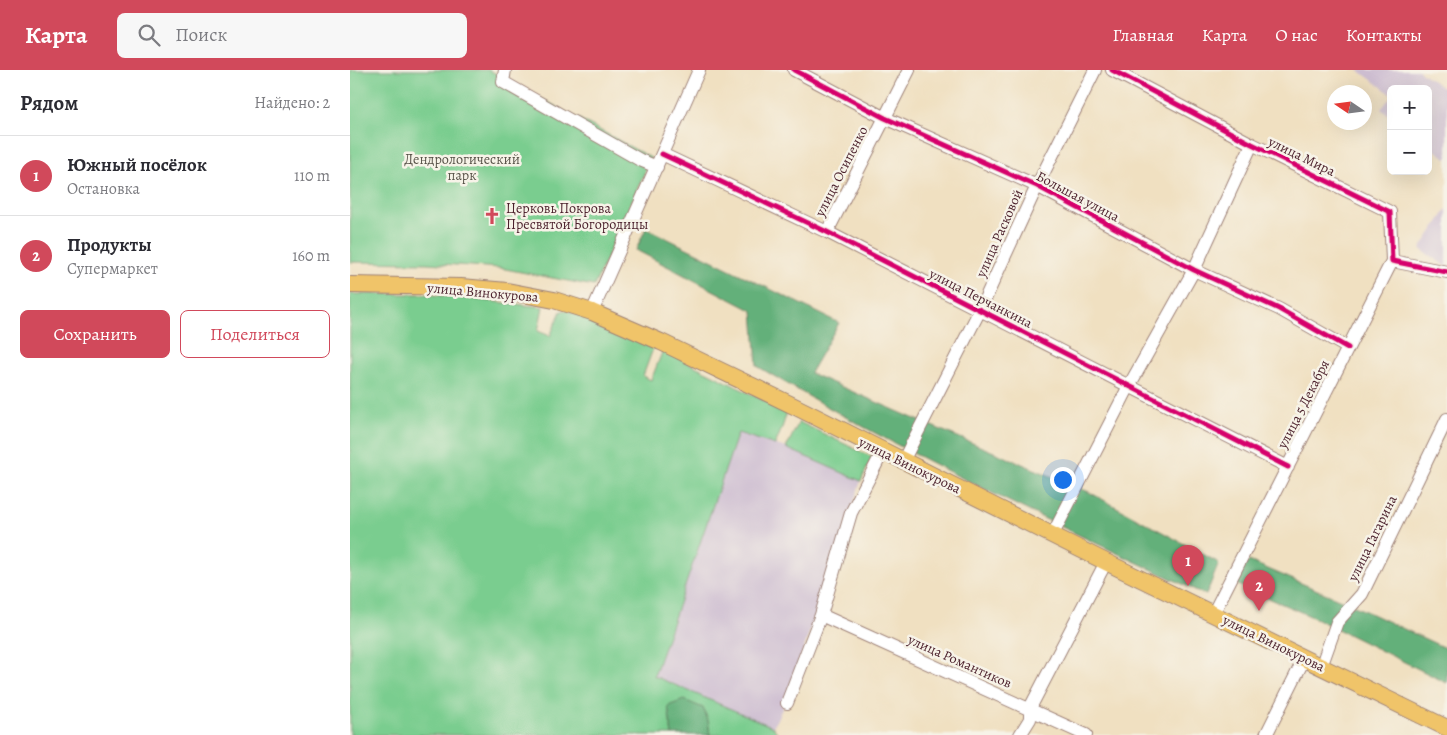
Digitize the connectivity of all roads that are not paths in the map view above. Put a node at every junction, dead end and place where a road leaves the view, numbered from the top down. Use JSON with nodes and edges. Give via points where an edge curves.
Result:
{"nodes":[{"id":1,"x":505,"y":70,"type":"edge"},
{"id":2,"x":699,"y":70,"type":"edge"},
{"id":3,"x":794,"y":70,"type":"edge"},
{"id":4,"x":910,"y":70,"type":"edge"},
{"id":5,"x":1095,"y":70,"type":"edge"},
{"id":6,"x":1112,"y":70,"type":"edge"},
{"id":7,"x":885,"y":118,"type":"junction"},
{"id":8,"x":1252,"y":144,"type":"junction"},
{"id":9,"x":662,"y":154,"type":"junction"},
{"id":10,"x":657,"y":167,"type":"junction"},
{"id":11,"x":1036,"y":186,"type":"junction"},
{"id":12,"x":827,"y":232,"type":"junction"},
{"id":13,"x":1392,"y":261,"type":"junction"},
{"id":14,"x":1194,"y":270,"type":"junction"},
{"id":15,"x":1447,"y":272,"type":"edge"},
{"id":16,"x":350,"y":285,"type":"edge"},
{"id":17,"x":980,"y":310,"type":"junction"},
{"id":18,"x":592,"y":312,"type":"junction"},
{"id":19,"x":1348,"y":348,"type":"junction"},
{"id":20,"x":1129,"y":386,"type":"junction"},
{"id":21,"x":1447,"y":419,"type":"edge"},
{"id":22,"x":883,"y":451,"type":"junction"},
{"id":23,"x":903,"y":461,"type":"junction"},
{"id":24,"x":1288,"y":467,"type":"junction"},
{"id":25,"x":1052,"y":536,"type":"junction"},
{"id":26,"x":1106,"y":562,"type":"junction"},
{"id":27,"x":1213,"y":614,"type":"junction"},
{"id":28,"x":821,"y":615,"type":"junction"},
{"id":29,"x":1304,"y":659,"type":"junction"},
{"id":30,"x":1321,"y":666,"type":"junction"},
{"id":31,"x":787,"y":703,"type":"dead end"},
{"id":32,"x":1030,"y":708,"type":"junction"},
{"id":33,"x":1447,"y":728,"type":"edge"},
{"id":34,"x":1020,"y":735,"type":"edge"},
{"id":35,"x":1086,"y":735,"type":"edge"},
{"id":36,"x":1266,"y":735,"type":"edge"}],
"edges":[{"from":1,"to":10,"type":"street","via":[[503,82]]},
{"from":2,"to":9,"type":"street"},
{"from":3,"to":7,"type":"street","name":"Большая улица"},
{"from":4,"to":7,"type":"street","name":"улица Осипенко"},
{"from":5,"to":11,"type":"street","name":"улица Расковой"},
{"from":6,"to":8,"type":"street","name":"улица Мира"},
{"from":7,"to":11,"type":"street","name":"Большая улица"},
{"from":7,"to":12,"type":"street","name":"улица Осипенко"},
{"from":8,"to":13,"type":"street","name":"улица Мира","via":[[1390,212]]},
{"from":8,"to":14,"type":"street"},
{"from":9,"to":10,"type":"street"},
{"from":9,"to":12,"type":"street","name":"улица Перчанкина"},
{"from":10,"to":18,"type":"street"},
{"from":11,"to":14,"type":"street","name":"Большая улица"},
{"from":11,"to":17,"type":"street","name":"улица Расковой"},
{"from":12,"to":17,"type":"street","name":"улица Перчанкина"},
{"from":13,"to":15,"type":"street"},
{"from":13,"to":19,"type":"street","name":"улица 5 Декабря"},
{"from":14,"to":19,"type":"street","name":"Большая улица","via":[[1279,309]]},
{"from":14,"to":20,"type":"street"},
{"from":16,"to":18,"type":"main road","name":"улица Винокурова","via":[[507,291],[554,300]]},
{"from":17,"to":20,"type":"street","name":"улица Перчанкина"},
{"from":17,"to":23,"type":"street","name":"улица Расковой"},
{"from":18,"to":22,"type":"main road","name":"улица Винокурова","via":[[670,346]]},
{"from":19,"to":24,"type":"street","name":"улица 5 Декабря"},
{"from":20,"to":24,"type":"street","name":"улица Перчанкина"},
{"from":20,"to":25,"type":"street"},
{"from":21,"to":30,"type":"street","name":"улица Гагарина","via":[[1362,594],[1337,622]]},
{"from":22,"to":23,"type":"main road","name":"улица Винокурова"},
{"from":22,"to":28,"type":"street","via":[[851,513]]},
{"from":23,"to":25,"type":"main road","name":"улица Винокурова"},
{"from":24,"to":27,"type":"street","name":"улица 5 Декабря"},
{"from":25,"to":26,"type":"main road","name":"улица Винокурова"},
{"from":26,"to":27,"type":"main road","name":"улица Винокурова"},
{"from":26,"to":32,"type":"street"},
{"from":27,"to":29,"type":"main road","name":"улица Винокурова"},
{"from":28,"to":31,"type":"street"},
{"from":28,"to":32,"type":"street","name":"улица Романтиков"},
{"from":29,"to":30,"type":"main road","name":"улица Винокурова"},
{"from":29,"to":36,"type":"street"},
{"from":30,"to":33,"type":"main road","name":"улица Винокурова"},
{"from":32,"to":34,"type":"street","via":[[1030,719]]},
{"from":32,"to":35,"type":"street","name":"улица Романтиков"}]}
